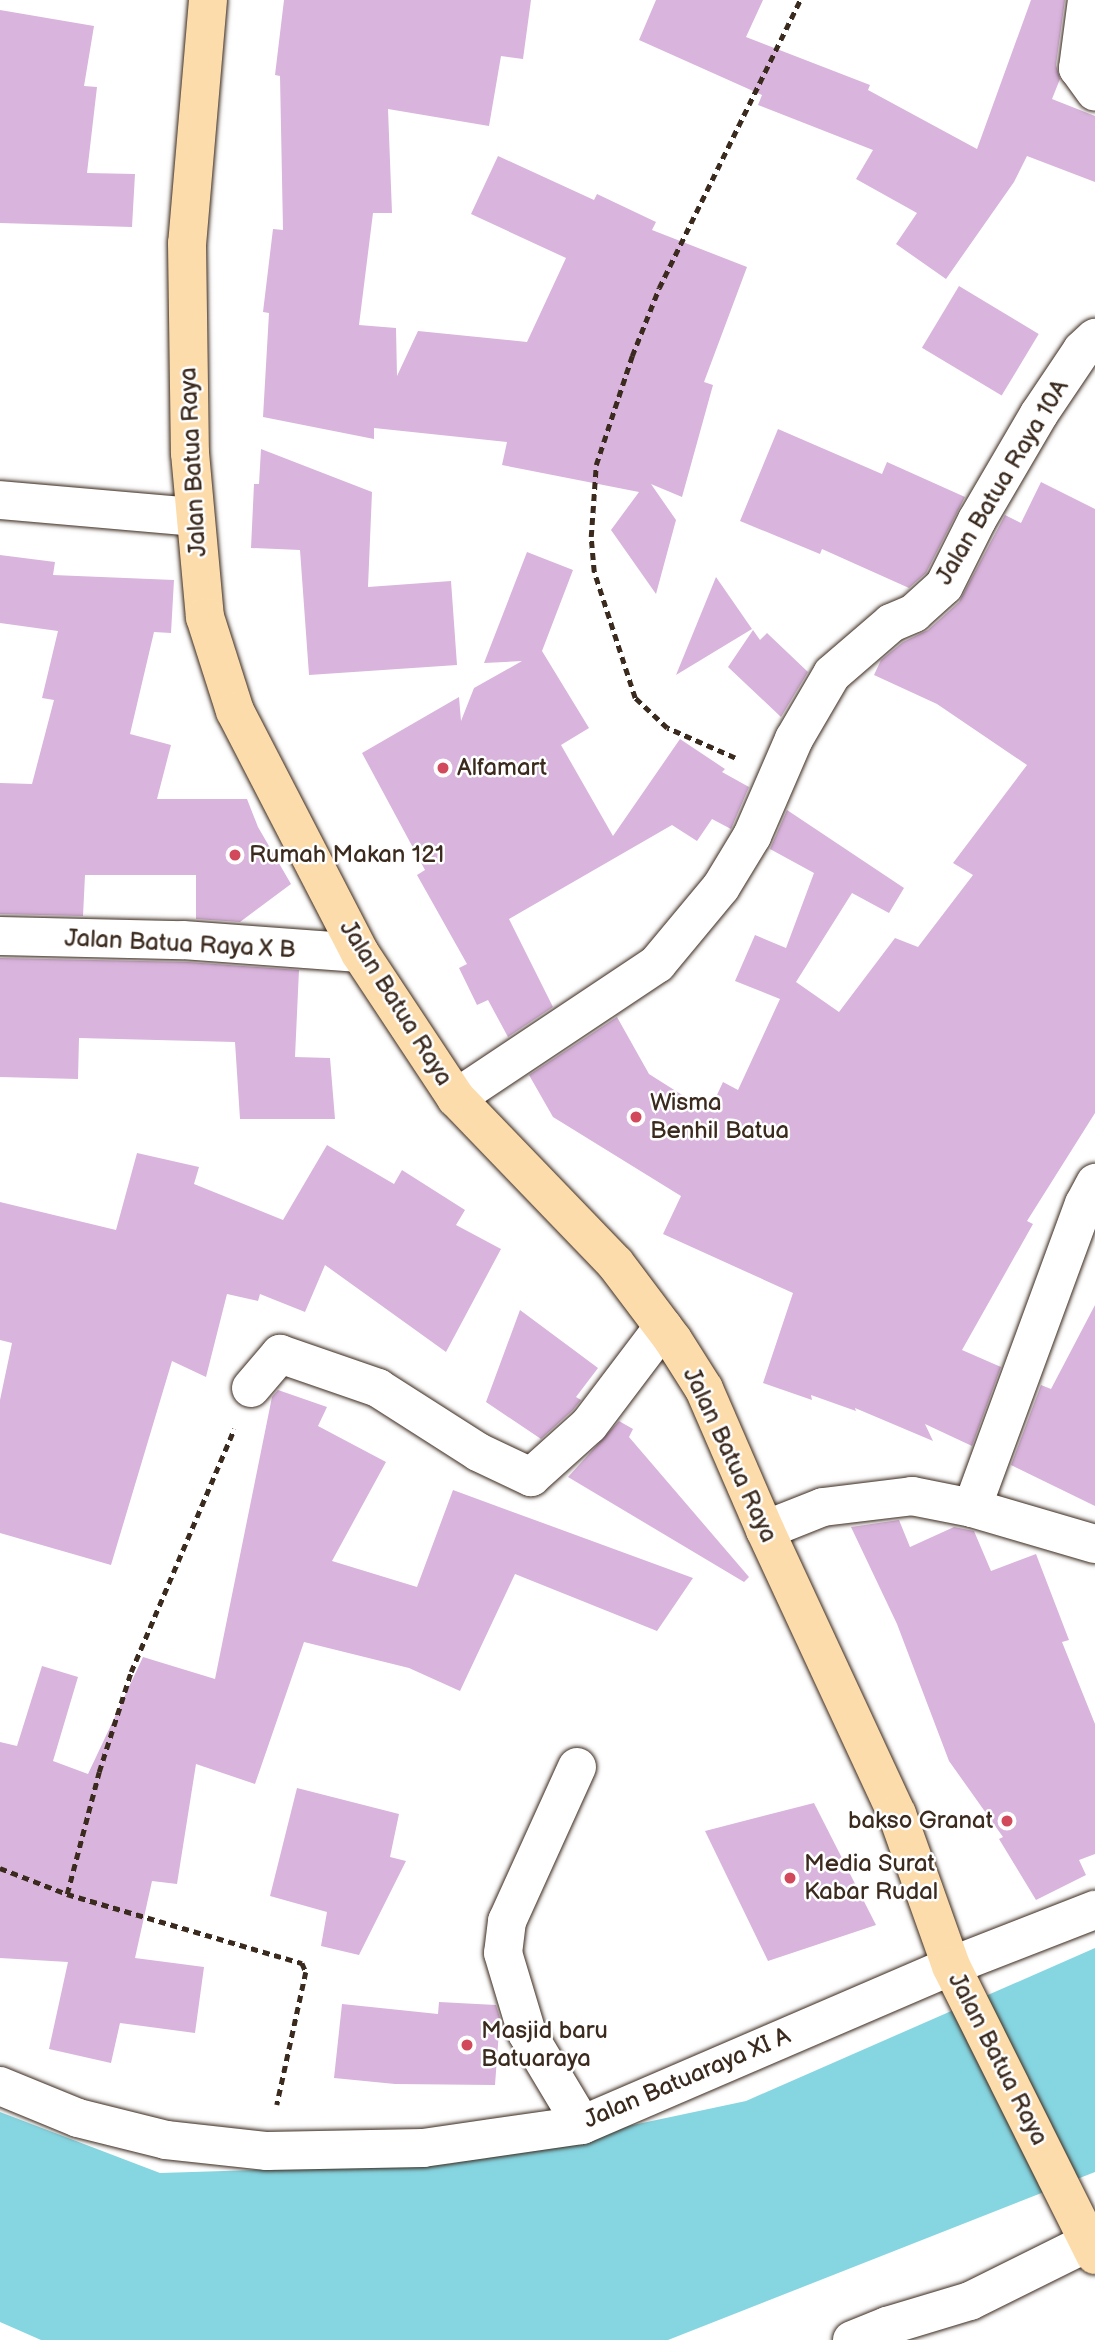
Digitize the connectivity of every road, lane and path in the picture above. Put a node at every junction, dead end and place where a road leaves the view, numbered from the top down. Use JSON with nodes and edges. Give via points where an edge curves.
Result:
{"nodes":[{"id":1,"x":208,"y":0,"type":"edge"},
{"id":2,"x":800,"y":0,"type":"edge"},
{"id":3,"x":1087,"y":0,"type":"edge"},
{"id":4,"x":1095,"y":91,"type":"edge"},
{"id":5,"x":1095,"y":338,"type":"edge"},
{"id":6,"x":0,"y":500,"type":"edge"},
{"id":7,"x":194,"y":517,"type":"junction"},
{"id":8,"x":778,"y":773,"type":"junction"},
{"id":9,"x":0,"y":936,"type":"edge"},
{"id":10,"x":360,"y":953,"type":"junction"},
{"id":11,"x":456,"y":1098,"type":"junction"},
{"id":12,"x":1095,"y":1182,"type":"edge"},
{"id":13,"x":663,"y":1327,"type":"junction"},
{"id":14,"x":251,"y":1388,"type":"joint"},
{"id":15,"x":972,"y":1508,"type":"junction"},
{"id":16,"x":765,"y":1530,"type":"junction"},
{"id":17,"x":1095,"y":1544,"type":"edge"},
{"id":18,"x":577,"y":1767,"type":"dead end"},
{"id":19,"x":0,"y":1868,"type":"edge"},
{"id":20,"x":67,"y":1894,"type":"junction"},
{"id":21,"x":1095,"y":1910,"type":"edge"},
{"id":22,"x":966,"y":1968,"type":"junction"},
{"id":23,"x":0,"y":2086,"type":"edge"},
{"id":24,"x":582,"y":2125,"type":"junction"},
{"id":25,"x":267,"y":2151,"type":"junction"},
{"id":26,"x":1090,"y":2230,"type":"edge"},
{"id":27,"x":852,"y":2340,"type":"edge"}],
"edges":[{"from":1,"to":7,"type":"main road","name":"Jalan Batua Raya","via":[[187,243]]},
{"from":2,"to":8,"type":"path","via":[[659,288],[632,356],[596,465],[591,537],[594,572],[635,698],[667,728]]},
{"from":3,"to":4,"type":"street","via":[[1078,68]]},
{"from":5,"to":8,"type":"street","name":"Jalan Batua Raya 10A","via":[[1039,414],[944,586],[831,674]]},
{"from":6,"to":7,"type":"street"},
{"from":7,"to":10,"type":"main road","name":"Jalan Batua Raya","via":[[205,617],[235,711]]},
{"from":8,"to":11,"type":"street","name":"Jalan Batua Raya 10A","via":[[752,836],[721,887],[657,964]]},
{"from":9,"to":10,"type":"street","name":"Jalan Batua Raya X B","via":[[183,940]]},
{"from":10,"to":11,"type":"main road","name":"Jalan Batua Raya"},
{"from":11,"to":13,"type":"main road","name":"Jalan Batua Raya","via":[[615,1263]]},
{"from":12,"to":15,"type":"street"},
{"from":13,"to":14,"type":"street","via":[[589,1425],[531,1478],[478,1452],[378,1388],[280,1354]]},
{"from":13,"to":16,"type":"main road","name":"Jalan Batua Raya","via":[[704,1388]]},
{"from":14,"to":20,"type":"path","via":[[131,1672]]},
{"from":15,"to":16,"type":"street","via":[[912,1496],[867,1500],[823,1507]]},
{"from":15,"to":17,"type":"street"},
{"from":16,"to":22,"type":"main road","name":"Jalan Batua Raya","via":[[897,1814],[928,1896]]},
{"from":18,"to":24,"type":"street","via":[[510,1913],[503,1953],[527,2033]]},
{"from":19,"to":20,"type":"path"},
{"from":20,"to":25,"type":"path","via":[[302,1963],[306,1972]]},
{"from":21,"to":22,"type":"street","name":"Jalan Batuaraya XI A"},
{"from":22,"to":24,"type":"street","name":"Jalan Batuaraya XI A"},
{"from":22,"to":26,"type":"main road","name":"Jalan Batua Raya"},
{"from":23,"to":25,"type":"street","name":"Jalan Batuaraya XI A","via":[[78,2118],[166,2140]]},
{"from":24,"to":25,"type":"street","name":"Jalan Batuaraya XI A","via":[[424,2148]]},
{"from":26,"to":27,"type":"street","via":[[970,2301]]}]}
